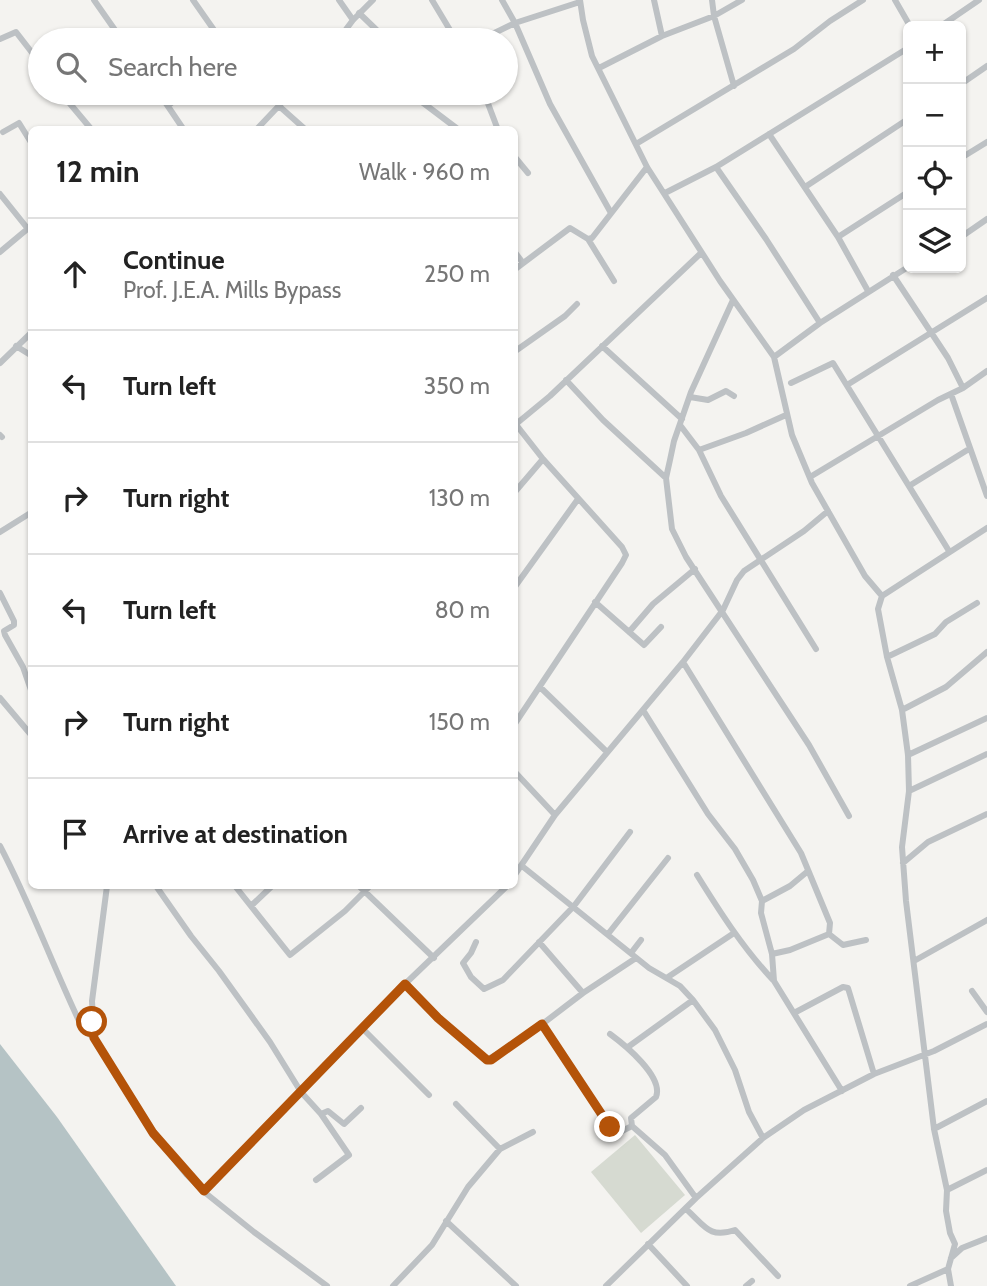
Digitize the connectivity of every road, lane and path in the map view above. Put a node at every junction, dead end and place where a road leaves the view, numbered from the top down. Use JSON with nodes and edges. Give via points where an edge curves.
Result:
{"nodes":[{"id":1,"x":94,"y":0,"type":"edge"},
{"id":2,"x":193,"y":0,"type":"edge"},
{"id":3,"x":339,"y":0,"type":"edge"},
{"id":4,"x":373,"y":0,"type":"edge"},
{"id":5,"x":432,"y":0,"type":"edge"},
{"id":6,"x":502,"y":0,"type":"edge"},
{"id":7,"x":654,"y":0,"type":"edge"},
{"id":8,"x":712,"y":0,"type":"edge"},
{"id":9,"x":742,"y":0,"type":"edge"},
{"id":10,"x":863,"y":0,"type":"edge"},
{"id":11,"x":895,"y":0,"type":"edge"},
{"id":12,"x":979,"y":0,"type":"edge"},
{"id":13,"x":580,"y":1,"type":"edge"},
{"id":14,"x":567,"y":3,"type":"edge"},
{"id":15,"x":968,"y":3,"type":"edge"},
{"id":16,"x":359,"y":13,"type":"junction"},
{"id":17,"x":714,"y":16,"type":"junction"},
{"id":18,"x":353,"y":20,"type":"junction"},
{"id":19,"x":907,"y":21,"type":"edge"},
{"id":20,"x":947,"y":21,"type":"edge"},
{"id":21,"x":515,"y":23,"type":"junction"},
{"id":22,"x":113,"y":28,"type":"edge"},
{"id":23,"x":213,"y":28,"type":"edge"},
{"id":24,"x":347,"y":28,"type":"edge"},
{"id":25,"x":375,"y":28,"type":"edge"},
{"id":26,"x":449,"y":28,"type":"edge"},
{"id":27,"x":505,"y":28,"type":"edge"},
{"id":28,"x":517,"y":28,"type":"edge"},
{"id":29,"x":518,"y":30,"type":"edge"},
{"id":30,"x":662,"y":36,"type":"junction"},
{"id":31,"x":0,"y":39,"type":"edge"},
{"id":32,"x":28,"y":45,"type":"edge"},
{"id":33,"x":903,"y":51,"type":"edge"},
{"id":34,"x":987,"y":66,"type":"edge"},
{"id":35,"x":599,"y":68,"type":"junction"},
{"id":36,"x":966,"y":81,"type":"edge"},
{"id":37,"x":734,"y":86,"type":"junction"},
{"id":38,"x":71,"y":105,"type":"edge"},
{"id":39,"x":426,"y":105,"type":"edge"},
{"id":40,"x":489,"y":105,"type":"edge"},
{"id":41,"x":169,"y":106,"type":"edge"},
{"id":42,"x":279,"y":106,"type":"joint"},
{"id":43,"x":903,"y":122,"type":"edge"},
{"id":44,"x":89,"y":126,"type":"edge"},
{"id":45,"x":182,"y":126,"type":"edge"},
{"id":46,"x":260,"y":126,"type":"edge"},
{"id":47,"x":302,"y":126,"type":"edge"},
{"id":48,"x":454,"y":126,"type":"edge"},
{"id":49,"x":496,"y":126,"type":"edge"},
{"id":50,"x":2,"y":132,"type":"dead end"},
{"id":51,"x":769,"y":134,"type":"junction"},
{"id":52,"x":28,"y":138,"type":"edge"},
{"id":53,"x":987,"y":142,"type":"edge"},
{"id":54,"x":636,"y":144,"type":"junction"},
{"id":55,"x":966,"y":155,"type":"edge"},
{"id":56,"x":518,"y":161,"type":"edge"},
{"id":57,"x":647,"y":167,"type":"junction"},
{"id":58,"x":716,"y":167,"type":"junction"},
{"id":59,"x":528,"y":173,"type":"dead end"},
{"id":60,"x":804,"y":187,"type":"junction"},
{"id":61,"x":665,"y":193,"type":"junction"},
{"id":62,"x":0,"y":194,"type":"edge"},
{"id":63,"x":903,"y":195,"type":"edge"},
{"id":64,"x":611,"y":213,"type":"junction"},
{"id":65,"x":987,"y":219,"type":"edge"},
{"id":66,"x":28,"y":226,"type":"edge"},
{"id":67,"x":28,"y":230,"type":"edge"},
{"id":68,"x":966,"y":234,"type":"edge"},
{"id":69,"x":838,"y":237,"type":"junction"},
{"id":70,"x":588,"y":239,"type":"junction"},
{"id":71,"x":0,"y":252,"type":"edge"},
{"id":72,"x":701,"y":253,"type":"junction"},
{"id":73,"x":518,"y":256,"type":"edge"},
{"id":74,"x":523,"y":263,"type":"junction"},
{"id":75,"x":518,"y":267,"type":"edge"},
{"id":76,"x":903,"y":270,"type":"edge"},
{"id":77,"x":893,"y":275,"type":"junction"},
{"id":78,"x":614,"y":281,"type":"dead end"},
{"id":79,"x":868,"y":291,"type":"junction"},
{"id":80,"x":987,"y":298,"type":"edge"},
{"id":81,"x":733,"y":300,"type":"junction"},
{"id":82,"x":577,"y":304,"type":"dead end"},
{"id":83,"x":820,"y":323,"type":"junction"},
{"id":84,"x":932,"y":333,"type":"junction"},
{"id":85,"x":28,"y":336,"type":"edge"},
{"id":86,"x":16,"y":346,"type":"junction"},
{"id":87,"x":602,"y":346,"type":"junction"},
{"id":88,"x":518,"y":349,"type":"edge"},
{"id":89,"x":28,"y":354,"type":"edge"},
{"id":90,"x":774,"y":357,"type":"junction"},
{"id":91,"x":0,"y":363,"type":"edge"},
{"id":92,"x":987,"y":371,"type":"edge"},
{"id":93,"x":566,"y":380,"type":"junction"},
{"id":94,"x":791,"y":383,"type":"dead end"},
{"id":95,"x":847,"y":385,"type":"junction"},
{"id":96,"x":963,"y":388,"type":"junction"},
{"id":97,"x":951,"y":394,"type":"junction"},
{"id":98,"x":734,"y":396,"type":"dead end"},
{"id":99,"x":690,"y":397,"type":"junction"},
{"id":100,"x":786,"y":415,"type":"junction"},
{"id":101,"x":518,"y":421,"type":"edge"},
{"id":102,"x":681,"y":422,"type":"junction"},
{"id":103,"x":518,"y":427,"type":"edge"},
{"id":104,"x":877,"y":438,"type":"junction"},
{"id":105,"x":969,"y":449,"type":"junction"},
{"id":106,"x":699,"y":450,"type":"junction"},
{"id":107,"x":543,"y":459,"type":"junction"},
{"id":108,"x":810,"y":477,"type":"junction"},
{"id":109,"x":666,"y":478,"type":"junction"},
{"id":110,"x":909,"y":486,"type":"junction"},
{"id":111,"x":518,"y":488,"type":"edge"},
{"id":112,"x":987,"y":496,"type":"edge"},
{"id":113,"x":578,"y":499,"type":"junction"},
{"id":114,"x":828,"y":510,"type":"junction"},
{"id":115,"x":28,"y":514,"type":"edge"},
{"id":116,"x":987,"y":528,"type":"edge"},
{"id":117,"x":0,"y":532,"type":"edge"},
{"id":118,"x":949,"y":551,"type":"junction"},
{"id":119,"x":760,"y":559,"type":"junction"},
{"id":120,"x":695,"y":569,"type":"junction"},
{"id":121,"x":518,"y":582,"type":"edge"},
{"id":122,"x":0,"y":593,"type":"edge"},
{"id":123,"x":882,"y":596,"type":"junction"},
{"id":124,"x":595,"y":602,"type":"junction"},
{"id":125,"x":977,"y":603,"type":"dead end"},
{"id":126,"x":723,"y":610,"type":"junction"},
{"id":127,"x":662,"y":627,"type":"dead end"},
{"id":128,"x":629,"y":632,"type":"junction"},
{"id":129,"x":816,"y":649,"type":"dead end"},
{"id":130,"x":987,"y":652,"type":"edge"},
{"id":131,"x":887,"y":657,"type":"junction"},
{"id":132,"x":683,"y":662,"type":"junction"},
{"id":133,"x":28,"y":682,"type":"edge"},
{"id":134,"x":541,"y":688,"type":"junction"},
{"id":135,"x":0,"y":698,"type":"edge"},
{"id":136,"x":643,"y":710,"type":"junction"},
{"id":137,"x":902,"y":710,"type":"junction"},
{"id":138,"x":987,"y":718,"type":"edge"},
{"id":139,"x":518,"y":720,"type":"edge"},
{"id":140,"x":28,"y":731,"type":"edge"},
{"id":141,"x":607,"y":752,"type":"junction"},
{"id":142,"x":987,"y":754,"type":"edge"},
{"id":143,"x":908,"y":755,"type":"junction"},
{"id":144,"x":518,"y":775,"type":"edge"},
{"id":145,"x":909,"y":791,"type":"junction"},
{"id":146,"x":987,"y":814,"type":"edge"},
{"id":147,"x":555,"y":815,"type":"junction"},
{"id":148,"x":849,"y":816,"type":"dead end"},
{"id":149,"x":630,"y":832,"type":"dead end"},
{"id":150,"x":0,"y":846,"type":"edge"},
{"id":151,"x":668,"y":858,"type":"dead end"},
{"id":152,"x":902,"y":863,"type":"junction"},
{"id":153,"x":522,"y":866,"type":"junction"},
{"id":154,"x":518,"y":871,"type":"edge"},
{"id":155,"x":808,"y":871,"type":"junction"},
{"id":156,"x":698,"y":874,"type":"dead end"},
{"id":157,"x":107,"y":889,"type":"edge"},
{"id":158,"x":158,"y":889,"type":"edge"},
{"id":159,"x":238,"y":889,"type":"edge"},
{"id":160,"x":269,"y":889,"type":"edge"},
{"id":161,"x":362,"y":889,"type":"edge"},
{"id":162,"x":366,"y":889,"type":"edge"},
{"id":163,"x":504,"y":889,"type":"edge"},
{"id":164,"x":761,"y":901,"type":"junction"},
{"id":165,"x":252,"y":905,"type":"junction"},
{"id":166,"x":574,"y":906,"type":"junction"},
{"id":167,"x":987,"y":920,"type":"edge"},
{"id":168,"x":734,"y":933,"type":"junction"},
{"id":169,"x":608,"y":934,"type":"junction"},
{"id":170,"x":829,"y":934,"type":"junction"},
{"id":171,"x":641,"y":940,"type":"dead end"},
{"id":172,"x":866,"y":940,"type":"dead end"},
{"id":173,"x":476,"y":942,"type":"dead end"},
{"id":174,"x":539,"y":942,"type":"junction"},
{"id":175,"x":772,"y":954,"type":"junction"},
{"id":176,"x":633,"y":956,"type":"junction"},
{"id":177,"x":434,"y":958,"type":"junction"},
{"id":178,"x":914,"y":961,"type":"junction"},
{"id":179,"x":668,"y":977,"type":"junction"},
{"id":180,"x":774,"y":981,"type":"junction"},
{"id":181,"x":405,"y":984,"type":"junction"},
{"id":182,"x":972,"y":991,"type":"dead end"},
{"id":183,"x":583,"y":993,"type":"junction"},
{"id":184,"x":693,"y":1000,"type":"junction"},
{"id":185,"x":987,"y":1012,"type":"edge"},
{"id":186,"x":794,"y":1013,"type":"junction"},
{"id":187,"x":542,"y":1024,"type":"junction"},
{"id":188,"x":987,"y":1024,"type":"edge"},
{"id":189,"x":362,"y":1028,"type":"junction"},
{"id":190,"x":610,"y":1034,"type":"dead end"},
{"id":191,"x":94,"y":1038,"type":"junction"},
{"id":192,"x":628,"y":1047,"type":"junction"},
{"id":193,"x":925,"y":1055,"type":"junction"},
{"id":194,"x":874,"y":1074,"type":"junction"},
{"id":195,"x":842,"y":1091,"type":"junction"},
{"id":196,"x":300,"y":1092,"type":"junction"},
{"id":197,"x":429,"y":1095,"type":"dead end"},
{"id":198,"x":987,"y":1101,"type":"edge"},
{"id":199,"x":456,"y":1104,"type":"dead end"},
{"id":200,"x":361,"y":1108,"type":"dead end"},
{"id":201,"x":321,"y":1114,"type":"junction"},
{"id":202,"x":632,"y":1126,"type":"junction"},
{"id":203,"x":934,"y":1129,"type":"junction"},
{"id":204,"x":533,"y":1132,"type":"dead end"},
{"id":205,"x":763,"y":1138,"type":"junction"},
{"id":206,"x":500,"y":1149,"type":"junction"},
{"id":207,"x":987,"y":1170,"type":"edge"},
{"id":208,"x":316,"y":1180,"type":"dead end"},
{"id":209,"x":947,"y":1190,"type":"junction"},
{"id":210,"x":204,"y":1191,"type":"junction"},
{"id":211,"x":696,"y":1198,"type":"junction"},
{"id":212,"x":686,"y":1209,"type":"junction"},
{"id":213,"x":446,"y":1221,"type":"junction"},
{"id":214,"x":987,"y":1238,"type":"edge"},
{"id":215,"x":648,"y":1244,"type":"junction"},
{"id":216,"x":950,"y":1259,"type":"junction"},
{"id":217,"x":947,"y":1269,"type":"junction"},
{"id":218,"x":778,"y":1276,"type":"dead end"},
{"id":219,"x":327,"y":1286,"type":"edge"},
{"id":220,"x":393,"y":1286,"type":"edge"},
{"id":221,"x":516,"y":1286,"type":"edge"},
{"id":222,"x":606,"y":1286,"type":"edge"},
{"id":223,"x":687,"y":1286,"type":"edge"},
{"id":224,"x":910,"y":1286,"type":"edge"},
{"id":225,"x":951,"y":1286,"type":"edge"}],
"edges":[{"from":1,"to":22,"type":"street"},
{"from":2,"to":23,"type":"street"},
{"from":3,"to":18,"type":"street"},
{"from":4,"to":16,"type":"street"},
{"from":5,"to":26,"type":"street"},
{"from":6,"to":21,"type":"street"},
{"from":7,"to":30,"type":"street"},
{"from":8,"to":17,"type":"street"},
{"from":9,"to":17,"type":"street"},
{"from":10,"to":37,"type":"street"},
{"from":11,"to":19,"type":"street"},
{"from":12,"to":15,"type":"street"},
{"from":13,"to":14,"type":"street"},
{"from":13,"to":35,"type":"street"},
{"from":14,"to":21,"type":"street"},
{"from":15,"to":20,"type":"street"},
{"from":16,"to":18,"type":"street"},
{"from":16,"to":25,"type":"street"},
{"from":17,"to":30,"type":"street"},
{"from":17,"to":37,"type":"street"},
{"from":18,"to":24,"type":"street"},
{"from":21,"to":27,"type":"street"},
{"from":21,"to":28,"type":"street"},
{"from":29,"to":64,"type":"street","via":[[550,104]]},
{"from":30,"to":35,"type":"street"},
{"from":31,"to":32,"type":"street","via":[[16,32]]},
{"from":33,"to":51,"type":"street"},
{"from":34,"to":36,"type":"street"},
{"from":35,"to":54,"type":"street"},
{"from":37,"to":54,"type":"street"},
{"from":38,"to":44,"type":"street"},
{"from":39,"to":48,"type":"street"},
{"from":40,"to":49,"type":"street"},
{"from":41,"to":45,"type":"street"},
{"from":42,"to":46,"type":"street"},
{"from":42,"to":47,"type":"street"},
{"from":43,"to":60,"type":"street"},
{"from":50,"to":52,"type":"street","via":[[19,123]]},
{"from":51,"to":58,"type":"street"},
{"from":51,"to":60,"type":"street"},
{"from":53,"to":55,"type":"street"},
{"from":54,"to":57,"type":"street"},
{"from":56,"to":59,"type":"street"},
{"from":57,"to":61,"type":"street"},
{"from":57,"to":64,"type":"street"},
{"from":58,"to":61,"type":"street"},
{"from":58,"to":83,"type":"street"},
{"from":60,"to":69,"type":"street"},
{"from":61,"to":72,"type":"street"},
{"from":62,"to":66,"type":"street"},
{"from":63,"to":69,"type":"street"},
{"from":64,"to":70,"type":"street"},
{"from":65,"to":68,"type":"street"},
{"from":67,"to":71,"type":"street"},
{"from":69,"to":79,"type":"street"},
{"from":70,"to":74,"type":"street","via":[[570,228]]},
{"from":70,"to":78,"type":"street"},
{"from":72,"to":81,"type":"street"},
{"from":72,"to":87,"type":"street"},
{"from":73,"to":74,"type":"street"},
{"from":74,"to":75,"type":"street"},
{"from":76,"to":77,"type":"street"},
{"from":77,"to":79,"type":"street"},
{"from":77,"to":84,"type":"street"},
{"from":79,"to":83,"type":"street"},
{"from":80,"to":84,"type":"street"},
{"from":81,"to":90,"type":"street"},
{"from":81,"to":99,"type":"street"},
{"from":82,"to":88,"type":"street"},
{"from":83,"to":90,"type":"street"},
{"from":84,"to":95,"type":"street"},
{"from":84,"to":96,"type":"street"},
{"from":85,"to":86,"type":"street"},
{"from":86,"to":89,"type":"street"},
{"from":86,"to":91,"type":"street"},
{"from":87,"to":93,"type":"street"},
{"from":87,"to":102,"type":"street"},
{"from":90,"to":100,"type":"street"},
{"from":92,"to":96,"type":"street"},
{"from":93,"to":101,"type":"street"},
{"from":93,"to":109,"type":"street"},
{"from":94,"to":95,"type":"street","via":[[833,363]]},
{"from":95,"to":104,"type":"street"},
{"from":96,"to":97,"type":"street"},
{"from":97,"to":104,"type":"street"},
{"from":97,"to":105,"type":"street"},
{"from":98,"to":99,"type":"street","via":[[726,391],[708,400]]},
{"from":99,"to":102,"type":"street"},
{"from":100,"to":106,"type":"street"},
{"from":100,"to":108,"type":"street"},
{"from":102,"to":106,"type":"street"},
{"from":102,"to":109,"type":"street"},
{"from":103,"to":107,"type":"street"},
{"from":104,"to":108,"type":"street"},
{"from":104,"to":110,"type":"street"},
{"from":105,"to":110,"type":"street"},
{"from":105,"to":112,"type":"street"},
{"from":106,"to":119,"type":"street"},
{"from":107,"to":111,"type":"street"},
{"from":107,"to":113,"type":"street"},
{"from":108,"to":114,"type":"street"},
{"from":109,"to":120,"type":"street","via":[[672,528]]},
{"from":110,"to":118,"type":"street"},
{"from":113,"to":121,"type":"street"},
{"from":113,"to":124,"type":"street","via":[[625,555]]},
{"from":114,"to":119,"type":"street"},
{"from":114,"to":123,"type":"street","via":[[865,576]]},
{"from":115,"to":117,"type":"street"},
{"from":116,"to":118,"type":"street"},
{"from":118,"to":123,"type":"street"},
{"from":119,"to":126,"type":"street","via":[[744,570]]},
{"from":119,"to":129,"type":"street"},
{"from":120,"to":126,"type":"street"},
{"from":120,"to":128,"type":"street","via":[[653,604]]},
{"from":122,"to":133,"type":"street","via":[[15,621],[5,635]]},
{"from":123,"to":131,"type":"street","via":[[878,609]]},
{"from":124,"to":128,"type":"street"},
{"from":124,"to":134,"type":"street"},
{"from":125,"to":131,"type":"street","via":[[935,634]]},
{"from":126,"to":132,"type":"street"},
{"from":126,"to":148,"type":"street"},
{"from":127,"to":128,"type":"street","via":[[644,645]]},
{"from":130,"to":137,"type":"street","via":[[946,687]]},
{"from":131,"to":137,"type":"street"},
{"from":132,"to":136,"type":"street"},
{"from":132,"to":155,"type":"street","via":[[802,853]]},
{"from":134,"to":139,"type":"street"},
{"from":134,"to":141,"type":"street"},
{"from":135,"to":140,"type":"street"},
{"from":136,"to":141,"type":"street"},
{"from":136,"to":164,"type":"street","via":[[735,849]]},
{"from":137,"to":143,"type":"street"},
{"from":138,"to":143,"type":"street"},
{"from":141,"to":147,"type":"street"},
{"from":142,"to":145,"type":"street"},
{"from":143,"to":145,"type":"street"},
{"from":144,"to":147,"type":"street"},
{"from":145,"to":152,"type":"street"},
{"from":146,"to":152,"type":"street","via":[[928,842]]},
{"from":147,"to":153,"type":"street"},
{"from":149,"to":166,"type":"street"},
{"from":150,"to":191,"type":"street","via":[[84,1030]]},
{"from":151,"to":169,"type":"street"},
{"from":152,"to":178,"type":"street"},
{"from":153,"to":154,"type":"street"},
{"from":153,"to":166,"type":"street"},
{"from":155,"to":164,"type":"street"},
{"from":155,"to":170,"type":"street","via":[[830,923]]},
{"from":156,"to":168,"type":"street"},
{"from":157,"to":191,"type":"street","via":[[92,1001]]},
{"from":158,"to":196,"type":"street","via":[[263,1032]]},
{"from":159,"to":165,"type":"street"},
{"from":160,"to":165,"type":"street"},
{"from":161,"to":165,"type":"street","via":[[345,911],[290,955]]},
{"from":162,"to":177,"type":"street"},
{"from":163,"to":177,"type":"street"},
{"from":164,"to":175,"type":"street"},
{"from":166,"to":169,"type":"street"},
{"from":166,"to":174,"type":"street"},
{"from":167,"to":178,"type":"street"},
{"from":168,"to":179,"type":"street"},
{"from":168,"to":180,"type":"street"},
{"from":169,"to":176,"type":"street"},
{"from":170,"to":172,"type":"street","via":[[843,945]]},
{"from":170,"to":175,"type":"street"},
{"from":171,"to":176,"type":"street"},
{"from":173,"to":174,"type":"street","via":[[463,963],[484,989],[503,980]]},
{"from":174,"to":183,"type":"street"},
{"from":175,"to":180,"type":"street"},
{"from":176,"to":179,"type":"street"},
{"from":176,"to":183,"type":"street"},
{"from":177,"to":181,"type":"street"},
{"from":178,"to":193,"type":"street"},
{"from":179,"to":184,"type":"street"},
{"from":180,"to":186,"type":"street"},
{"from":181,"to":187,"type":"street","via":[[487,1060]]},
{"from":181,"to":189,"type":"street"},
{"from":182,"to":185,"type":"street"},
{"from":183,"to":187,"type":"street"},
{"from":184,"to":192,"type":"street"},
{"from":184,"to":205,"type":"street","via":[[715,1030]]},
{"from":186,"to":194,"type":"street","via":[[848,988]]},
{"from":186,"to":195,"type":"street"},
{"from":187,"to":202,"type":"street","via":[[610,1127],[620,1132]]},
{"from":188,"to":193,"type":"street"},
{"from":189,"to":196,"type":"street"},
{"from":189,"to":197,"type":"street"},
{"from":190,"to":192,"type":"street"},
{"from":191,"to":210,"type":"street","via":[[153,1133]]},
{"from":192,"to":202,"type":"street","via":[[656,1082],[658,1093],[631,1118]]},
{"from":193,"to":194,"type":"street"},
{"from":193,"to":203,"type":"street"},
{"from":194,"to":195,"type":"street"},
{"from":195,"to":205,"type":"street"},
{"from":196,"to":201,"type":"street"},
{"from":196,"to":210,"type":"street"},
{"from":198,"to":203,"type":"street"},
{"from":199,"to":206,"type":"street"},
{"from":200,"to":201,"type":"street","via":[[344,1124],[328,1111]]},
{"from":201,"to":208,"type":"street","via":[[349,1155]]},
{"from":202,"to":211,"type":"street","via":[[665,1155]]},
{"from":203,"to":209,"type":"street"},
{"from":204,"to":206,"type":"street"},
{"from":205,"to":211,"type":"street"},
{"from":206,"to":213,"type":"street"},
{"from":207,"to":209,"type":"street"},
{"from":209,"to":216,"type":"street","via":[[946,1211],[955,1244]]},
{"from":210,"to":219,"type":"street"},
{"from":211,"to":212,"type":"street"},
{"from":212,"to":215,"type":"street"},
{"from":212,"to":218,"type":"street","via":[[714,1234],[736,1230]]},
{"from":213,"to":220,"type":"street","via":[[432,1245]]},
{"from":213,"to":221,"type":"street"},
{"from":214,"to":216,"type":"street","via":[[962,1248]]},
{"from":215,"to":222,"type":"street"},
{"from":215,"to":223,"type":"street"},
{"from":216,"to":217,"type":"street"},
{"from":217,"to":224,"type":"street"},
{"from":217,"to":225,"type":"street"}]}
